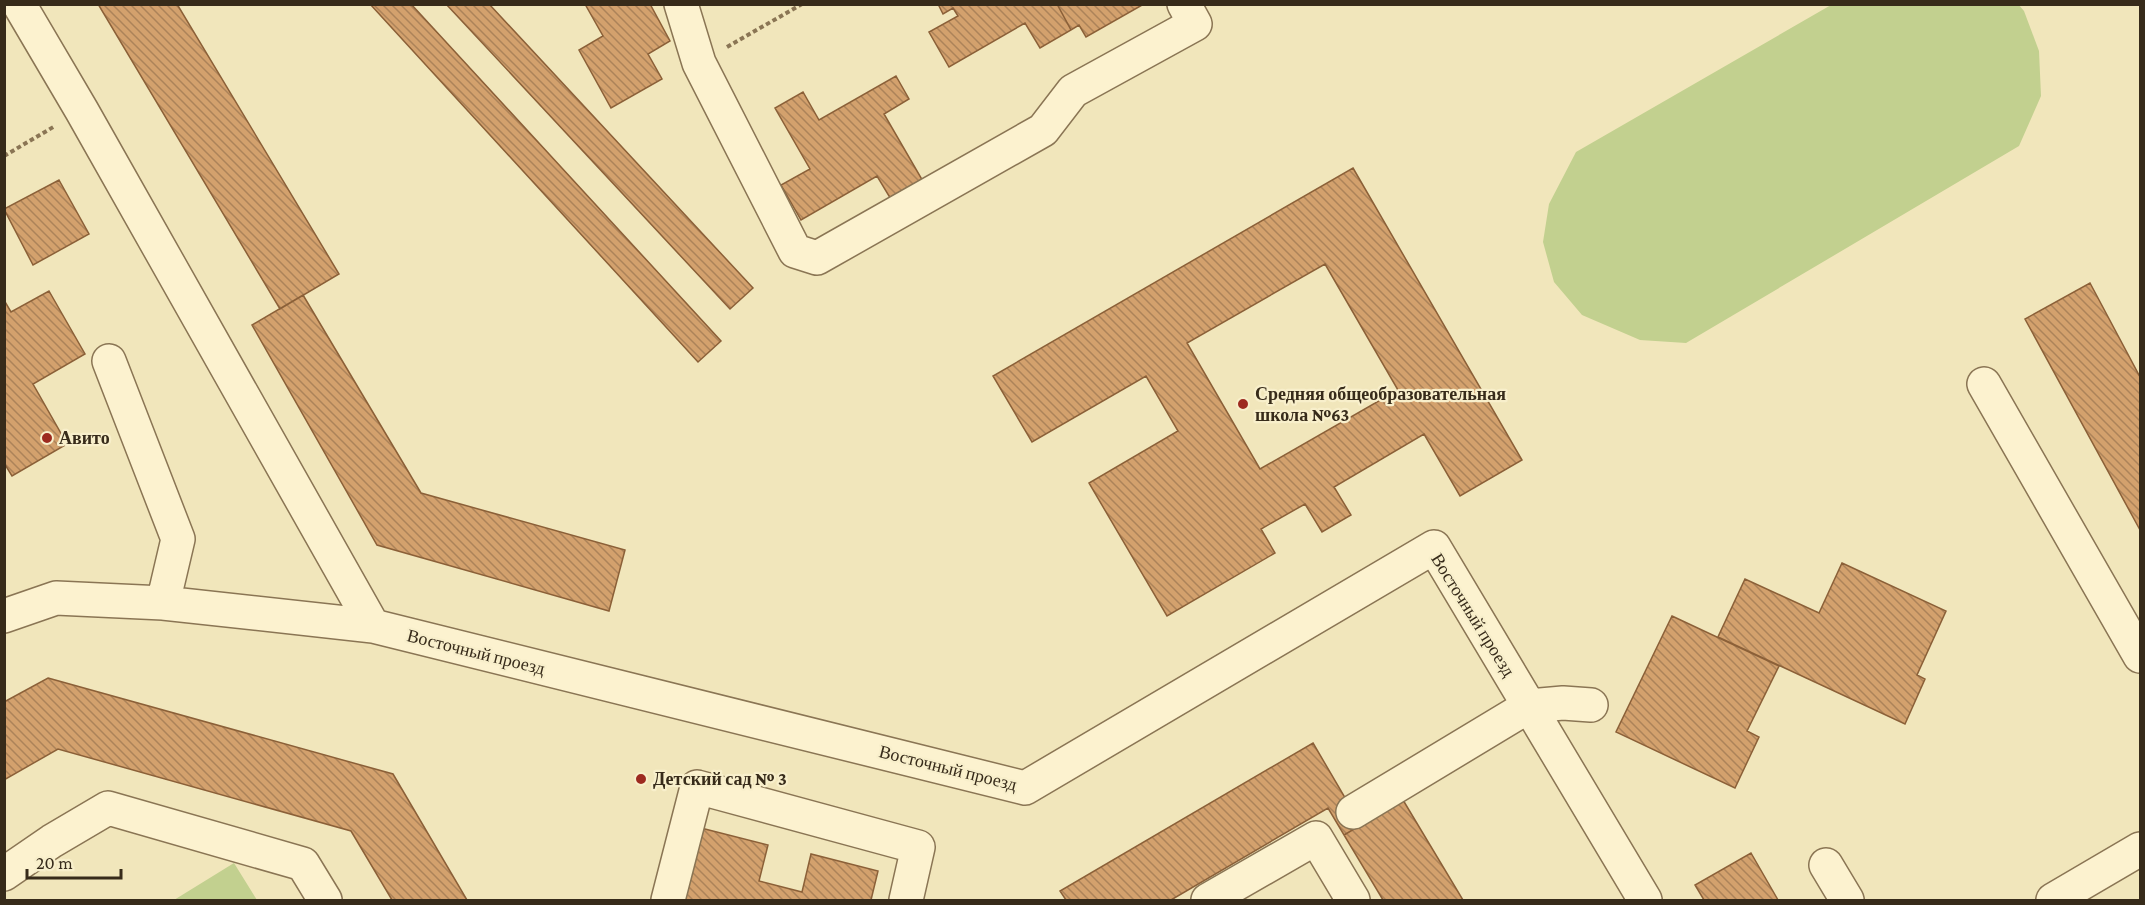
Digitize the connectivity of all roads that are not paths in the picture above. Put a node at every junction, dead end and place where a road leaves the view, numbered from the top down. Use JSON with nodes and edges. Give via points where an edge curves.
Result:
{"nodes":[{"id":1,"x":19,"y":4,"type":"edge"},
{"id":2,"x":681,"y":4,"type":"edge"},
{"id":3,"x":1184,"y":4,"type":"edge"},
{"id":4,"x":109,"y":361,"type":"dead end"},
{"id":5,"x":1984,"y":384,"type":"dead end"},
{"id":6,"x":163,"y":603,"type":"junction"},
{"id":7,"x":4,"y":616,"type":"edge"},
{"id":8,"x":373,"y":626,"type":"junction"},
{"id":9,"x":2140,"y":656,"type":"edge"},
{"id":10,"x":1591,"y":705,"type":"dead end"},
{"id":11,"x":1529,"y":706,"type":"junction"},
{"id":12,"x":1335,"y":824,"type":"junction"},
{"id":13,"x":2140,"y":849,"type":"edge"},
{"id":14,"x":1826,"y":865,"type":"dead end"},
{"id":15,"x":4,"y":874,"type":"edge"},
{"id":16,"x":325,"y":900,"type":"edge"},
{"id":17,"x":668,"y":900,"type":"edge"},
{"id":18,"x":906,"y":900,"type":"edge"},
{"id":19,"x":1208,"y":900,"type":"edge"},
{"id":20,"x":1353,"y":900,"type":"edge"},
{"id":21,"x":1645,"y":900,"type":"edge"},
{"id":22,"x":1847,"y":900,"type":"edge"},
{"id":23,"x":2053,"y":900,"type":"edge"}],
"edges":[{"from":1,"to":8,"type":"street"},
{"from":2,"to":3,"type":"street","via":[[699,63],[795,251],[817,258],[1043,130],[1073,91],[1195,24]]},
{"from":4,"to":6,"type":"street","via":[[178,539]]},
{"from":5,"to":9,"type":"street"},
{"from":6,"to":7,"type":"street","name":"Восточный проезд","via":[[56,598]]},
{"from":6,"to":8,"type":"street","name":"Восточный проезд"},
{"from":8,"to":11,"type":"street","name":"Восточный проезд","via":[[1025,788],[1434,548]]},
{"from":10,"to":11,"type":"street"},
{"from":11,"to":12,"type":"street"},
{"from":11,"to":21,"type":"street","name":"Восточный проезд"},
{"from":12,"to":19,"type":"street"},
{"from":12,"to":20,"type":"street"},
{"from":13,"to":23,"type":"street"},
{"from":14,"to":22,"type":"street"},
{"from":15,"to":16,"type":"street","via":[[108,808],[303,864]]},
{"from":17,"to":18,"type":"street","via":[[697,787],[918,847]]}]}
